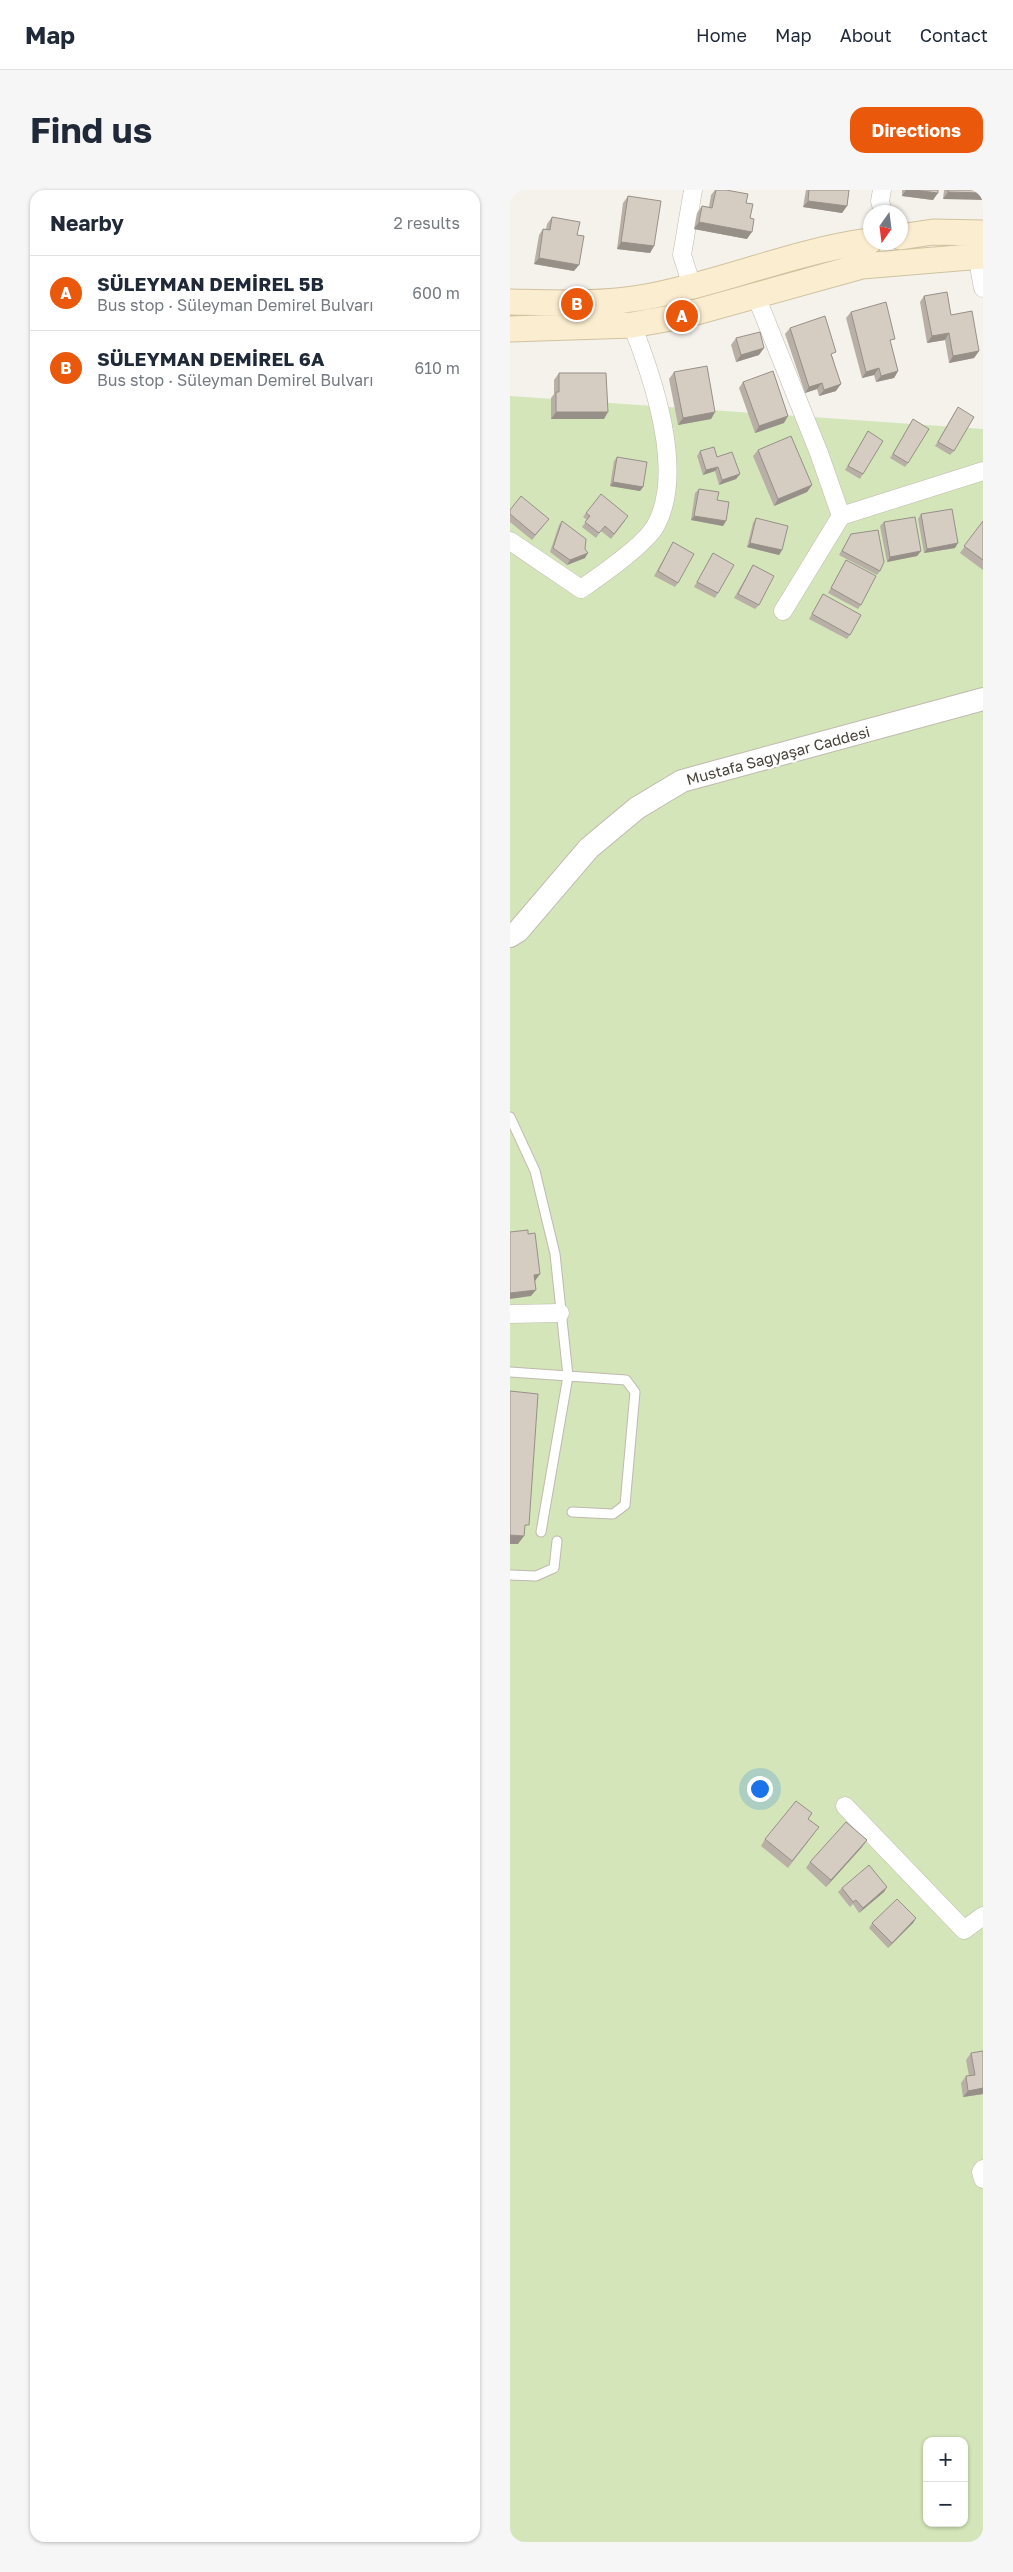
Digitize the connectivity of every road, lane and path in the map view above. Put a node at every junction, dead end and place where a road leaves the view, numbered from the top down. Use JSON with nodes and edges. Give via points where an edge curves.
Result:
{"nodes":[{"id":1,"x":693,"y":190,"type":"edge"},
{"id":2,"x":882,"y":190,"type":"edge"},
{"id":3,"x":881,"y":205,"type":"edge"},
{"id":4,"x":908,"y":235,"type":"edge"},
{"id":5,"x":863,"y":242,"type":"edge"},
{"id":6,"x":981,"y":248,"type":"edge"},
{"id":7,"x":692,"y":286,"type":"junction"},
{"id":8,"x":983,"y":288,"type":"edge"},
{"id":9,"x":756,"y":296,"type":"junction"},
{"id":10,"x":510,"y":302,"type":"edge"},
{"id":11,"x":632,"y":325,"type":"junction"},
{"id":12,"x":510,"y":329,"type":"edge"},
{"id":13,"x":983,"y":471,"type":"edge"},
{"id":14,"x":840,"y":516,"type":"junction"},
{"id":15,"x":510,"y":541,"type":"edge"},
{"id":16,"x":783,"y":610,"type":"dead end"},
{"id":17,"x":983,"y":699,"type":"edge"},
{"id":18,"x":510,"y":936,"type":"edge"},
{"id":19,"x":510,"y":1117,"type":"edge"},
{"id":20,"x":560,"y":1313,"type":"junction"},
{"id":21,"x":510,"y":1314,"type":"edge"},
{"id":22,"x":510,"y":1372,"type":"edge"},
{"id":23,"x":568,"y":1376,"type":"junction"},
{"id":24,"x":572,"y":1512,"type":"dead end"},
{"id":25,"x":542,"y":1532,"type":"dead end"},
{"id":26,"x":557,"y":1541,"type":"dead end"},
{"id":27,"x":510,"y":1575,"type":"edge"},
{"id":28,"x":845,"y":1806,"type":"dead end"},
{"id":29,"x":983,"y":1916,"type":"edge"},
{"id":30,"x":983,"y":2168,"type":"edge"},
{"id":31,"x":983,"y":2179,"type":"edge"}],
"edges":[{"from":1,"to":7,"type":"street","via":[[682,255]]},
{"from":2,"to":3,"type":"street"},
{"from":4,"to":6,"type":"main road","via":[[933,232]]},
{"from":5,"to":7,"type":"main road","via":[[843,244]]},
{"from":6,"to":8,"type":"street"},
{"from":6,"to":9,"type":"main road","via":[[862,266]]},
{"from":7,"to":10,"type":"main road","via":[[646,297],[590,304]]},
{"from":9,"to":11,"type":"main road","via":[[682,316]]},
{"from":9,"to":14,"type":"street"},
{"from":11,"to":12,"type":"main road"},
{"from":11,"to":15,"type":"street","via":[[650,375],[668,452],[664,506],[655,527],[613,567],[581,589]]},
{"from":13,"to":14,"type":"street"},
{"from":14,"to":16,"type":"street"},
{"from":17,"to":18,"type":"street","name":"Mustafa Sağyaşar Caddesi","via":[[682,781],[637,808],[589,848],[518,931]]},
{"from":19,"to":20,"type":"lane","via":[[535,1171],[555,1254]]},
{"from":20,"to":21,"type":"street"},
{"from":20,"to":23,"type":"lane"},
{"from":22,"to":23,"type":"lane"},
{"from":23,"to":24,"type":"lane","via":[[626,1380],[636,1392],[625,1505],[613,1514]]},
{"from":23,"to":25,"type":"lane"},
{"from":26,"to":27,"type":"lane","via":[[554,1568],[536,1576]]},
{"from":28,"to":29,"type":"street","via":[[964,1930]]},
{"from":30,"to":31,"type":"street"}]}
